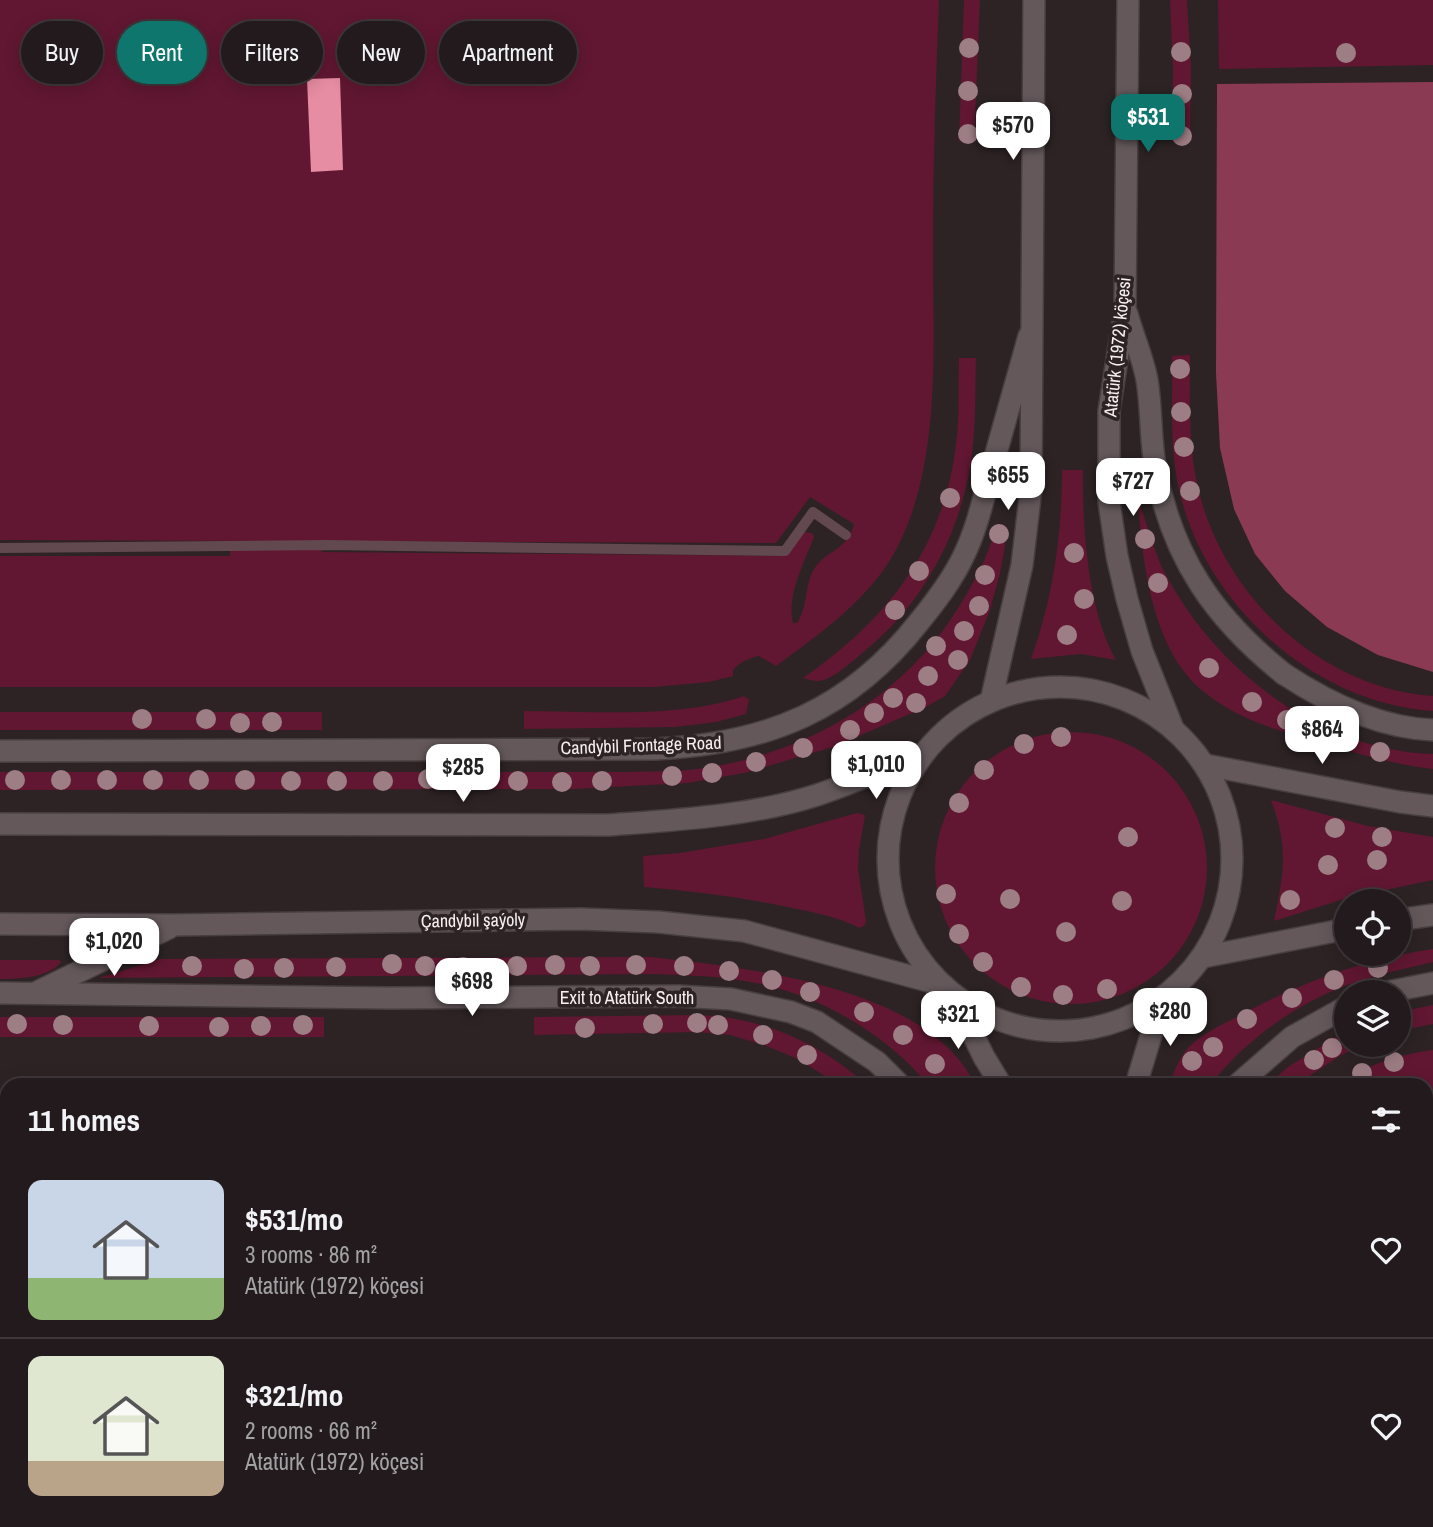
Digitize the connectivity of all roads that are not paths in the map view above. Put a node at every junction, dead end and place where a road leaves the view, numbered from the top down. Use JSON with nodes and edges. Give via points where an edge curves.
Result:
{"nodes":[{"id":1,"x":1034,"y":0,"type":"edge"},
{"id":2,"x":1128,"y":0,"type":"edge"},
{"id":3,"x":1125,"y":308,"type":"junction"},
{"id":4,"x":1032,"y":324,"type":"junction"},
{"id":5,"x":991,"y":701,"type":"junction"},
{"id":6,"x":1172,"y":726,"type":"junction"},
{"id":7,"x":1433,"y":730,"type":"edge"},
{"id":8,"x":0,"y":751,"type":"edge"},
{"id":9,"x":923,"y":754,"type":"junction"},
{"id":10,"x":1206,"y":765,"type":"junction"},
{"id":11,"x":1433,"y":806,"type":"edge"},
{"id":12,"x":0,"y":824,"type":"edge"},
{"id":13,"x":1433,"y":915,"type":"edge"},
{"id":14,"x":1411,"y":918,"type":"edge"},
{"id":15,"x":0,"y":924,"type":"edge"},
{"id":16,"x":174,"y":925,"type":"junction"},
{"id":17,"x":1334,"y":931,"type":"edge"},
{"id":18,"x":1203,"y":957,"type":"junction"},
{"id":19,"x":1433,"y":983,"type":"edge"},
{"id":20,"x":1411,"y":987,"type":"edge"},
{"id":21,"x":947,"y":990,"type":"junction"},
{"id":22,"x":0,"y":993,"type":"edge"},
{"id":23,"x":35,"y":993,"type":"junction"},
{"id":24,"x":1162,"y":999,"type":"junction"},
{"id":25,"x":1334,"y":1014,"type":"edge"},
{"id":26,"x":893,"y":1078,"type":"edge"},
{"id":27,"x":997,"y":1078,"type":"edge"},
{"id":28,"x":1138,"y":1078,"type":"edge"},
{"id":29,"x":1245,"y":1078,"type":"edge"}],
"edges":[{"from":1,"to":4,"type":"main road"},
{"from":2,"to":3,"type":"main road","name":"Atatürk (1972) köçesi"},
{"from":3,"to":6,"type":"main road","name":"Atatürk (1972) köçesi","via":[[1109,411],[1109,502],[1127,599]]},
{"from":3,"to":7,"type":"main road","via":[[1147,380],[1163,503],[1193,573],[1215,609],[1244,641],[1307,689],[1360,715]]},
{"from":4,"to":5,"type":"main road","via":[[1031,489],[1022,565]]},
{"from":4,"to":8,"type":"main road","name":"Candybil Frontage Road","via":[[979,517],[964,556],[941,594],[889,659],[851,690],[772,730],[727,742],[656,749]]},
{"from":5,"to":6,"type":"main road","via":[[1037,688],[1085,688],[1131,701]]},
{"from":5,"to":9,"type":"main road","via":[[954,723]]},
{"from":6,"to":10,"type":"main road"},
{"from":9,"to":12,"type":"main road","via":[[816,795],[722,815],[609,825]]},
{"from":9,"to":21,"type":"main road","via":[[898,797],[887,847],[891,897],[909,944]]},
{"from":10,"to":11,"type":"main road"},
{"from":10,"to":18,"type":"main road","via":[[1227,811],[1233,862],[1225,911]]},
{"from":13,"to":14,"type":"main road"},
{"from":15,"to":16,"type":"main road","name":"Çandybil şaýoly"},
{"from":16,"to":21,"type":"main road","name":"Çandybil şaýoly","via":[[658,922],[744,931],[840,955]]},
{"from":16,"to":23,"type":"main road"},
{"from":17,"to":18,"type":"main road"},
{"from":18,"to":24,"type":"main road"},
{"from":19,"to":20,"type":"main road"},
{"from":21,"to":24,"type":"main road","via":[[992,1019],[1035,1030],[1080,1031],[1123,1020]]},
{"from":21,"to":27,"type":"main road"},
{"from":22,"to":23,"type":"main road"},
{"from":23,"to":26,"type":"main road","name":"Exit to Atatürk South","via":[[731,999],[817,1022]]},
{"from":24,"to":28,"type":"main road"},
{"from":25,"to":29,"type":"main road","via":[[1292,1037]]}]}
